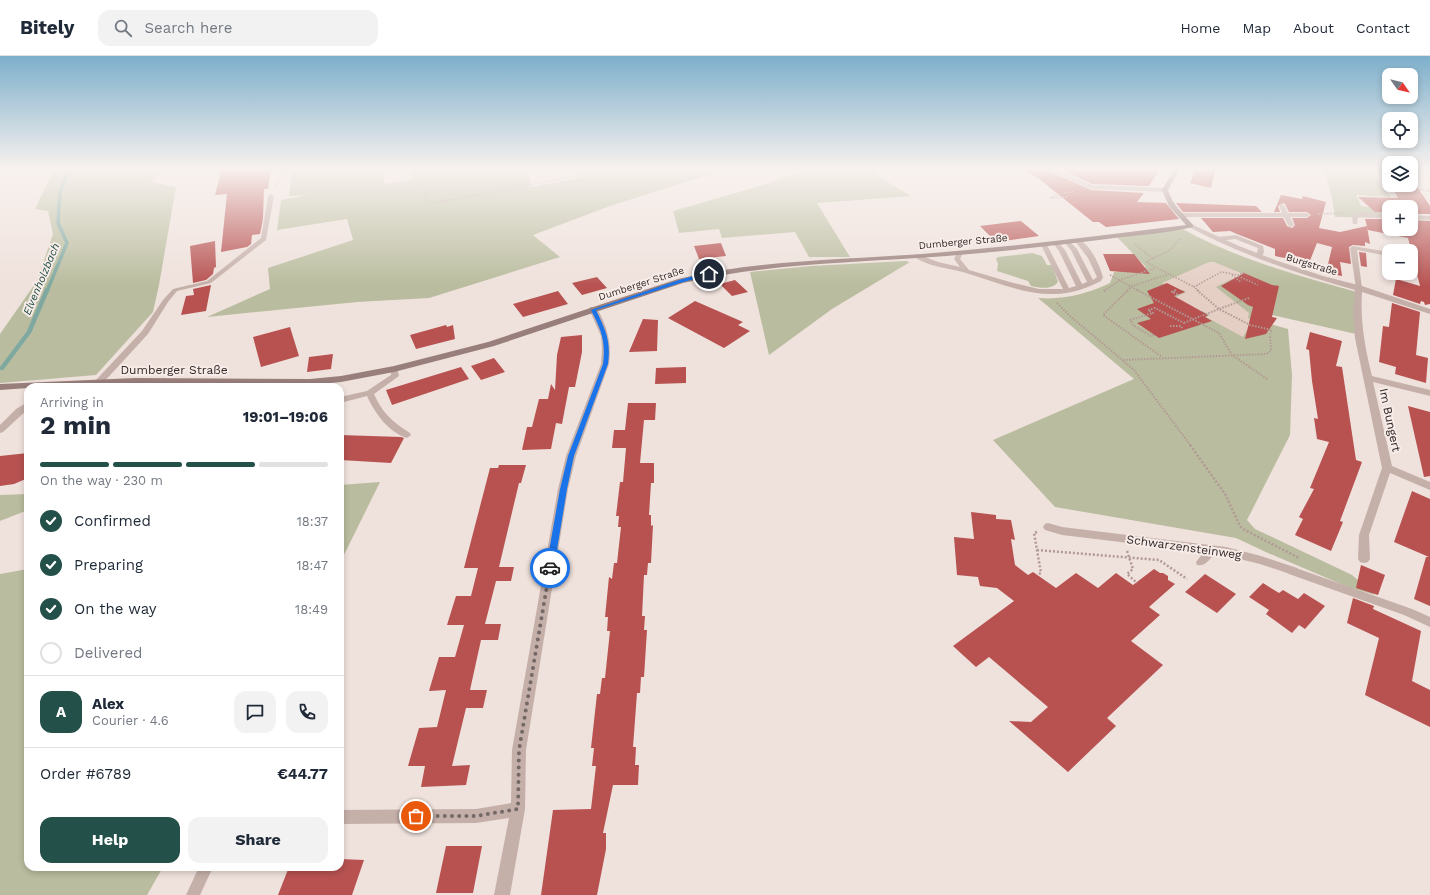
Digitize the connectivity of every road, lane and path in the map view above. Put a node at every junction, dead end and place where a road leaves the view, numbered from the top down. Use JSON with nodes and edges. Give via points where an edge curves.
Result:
{"nodes":[{"id":1,"x":269,"y":207,"type":"edge"},
{"id":2,"x":1175,"y":207,"type":"edge"},
{"id":3,"x":1283,"y":207,"type":"edge"},
{"id":4,"x":1182,"y":215,"type":"junction"},
{"id":5,"x":1288,"y":215,"type":"junction"},
{"id":6,"x":1307,"y":215,"type":"dead end"},
{"id":7,"x":1382,"y":216,"type":"edge"},
{"id":8,"x":1418,"y":217,"type":"edge"},
{"id":9,"x":1430,"y":218,"type":"edge"},
{"id":10,"x":1355,"y":223,"type":"dead end"},
{"id":11,"x":1291,"y":225,"type":"dead end"},
{"id":12,"x":1191,"y":226,"type":"junction"},
{"id":13,"x":1169,"y":229,"type":"junction"},
{"id":14,"x":1123,"y":235,"type":"junction"},
{"id":15,"x":1078,"y":241,"type":"junction"},
{"id":16,"x":1067,"y":242,"type":"junction"},
{"id":17,"x":1056,"y":244,"type":"junction"},
{"id":18,"x":1044,"y":245,"type":"junction"},
{"id":19,"x":960,"y":253,"type":"junction"},
{"id":20,"x":1382,"y":253,"type":"edge"},
{"id":21,"x":917,"y":256,"type":"junction"},
{"id":22,"x":1153,"y":259,"type":"junction"},
{"id":23,"x":1156,"y":267,"type":"junction"},
{"id":24,"x":1149,"y":269,"type":"dead end"},
{"id":25,"x":966,"y":270,"type":"junction"},
{"id":26,"x":1245,"y":272,"type":"dead end"},
{"id":27,"x":1108,"y":274,"type":"dead end"},
{"id":28,"x":1169,"y":274,"type":"junction"},
{"id":29,"x":1232,"y":275,"type":"junction"},
{"id":30,"x":1238,"y":275,"type":"junction"},
{"id":31,"x":1241,"y":282,"type":"dead end"},
{"id":32,"x":1091,"y":283,"type":"junction"},
{"id":33,"x":1258,"y":284,"type":"dead end"},
{"id":34,"x":1132,"y":286,"type":"junction"},
{"id":35,"x":1080,"y":287,"type":"junction"},
{"id":36,"x":1194,"y":287,"type":"junction"},
{"id":37,"x":1359,"y":288,"type":"junction"},
{"id":38,"x":1067,"y":290,"type":"junction"},
{"id":39,"x":1176,"y":290,"type":"dead end"},
{"id":40,"x":1047,"y":292,"type":"junction"},
{"id":41,"x":1179,"y":295,"type":"dead end"},
{"id":42,"x":1249,"y":298,"type":"dead end"},
{"id":43,"x":1219,"y":308,"type":"junction"},
{"id":44,"x":593,"y":310,"type":"junction"},
{"id":45,"x":1430,"y":312,"type":"edge"},
{"id":46,"x":1183,"y":323,"type":"junction"},
{"id":47,"x":1170,"y":326,"type":"dead end"},
{"id":48,"x":1154,"y":334,"type":"dead end"},
{"id":49,"x":1232,"y":355,"type":"junction"},
{"id":50,"x":1162,"y":357,"type":"junction"},
{"id":51,"x":1124,"y":360,"type":"junction"},
{"id":52,"x":394,"y":369,"type":"junction"},
{"id":53,"x":1368,"y":378,"type":"junction"},
{"id":54,"x":1267,"y":379,"type":"dead end"},
{"id":55,"x":99,"y":382,"type":"junction"},
{"id":56,"x":248,"y":382,"type":"joint"},
{"id":57,"x":82,"y":383,"type":"edge"},
{"id":58,"x":24,"y":387,"type":"edge"},
{"id":59,"x":0,"y":388,"type":"edge"},
{"id":60,"x":370,"y":393,"type":"junction"},
{"id":61,"x":1430,"y":393,"type":"edge"},
{"id":62,"x":344,"y":399,"type":"edge"},
{"id":63,"x":24,"y":408,"type":"edge"},
{"id":64,"x":0,"y":430,"type":"edge"},
{"id":65,"x":407,"y":435,"type":"dead end"},
{"id":66,"x":1387,"y":468,"type":"junction"},
{"id":67,"x":1430,"y":486,"type":"edge"},
{"id":68,"x":1048,"y":527,"type":"joint"},
{"id":69,"x":1123,"y":539,"type":"junction"},
{"id":70,"x":1037,"y":550,"type":"junction"},
{"id":71,"x":1212,"y":550,"type":"junction"},
{"id":72,"x":1130,"y":558,"type":"junction"},
{"id":73,"x":1300,"y":559,"type":"dead end"},
{"id":74,"x":1364,"y":559,"type":"dead end"},
{"id":75,"x":1201,"y":562,"type":"dead end"},
{"id":76,"x":1293,"y":572,"type":"joint"},
{"id":77,"x":1037,"y":575,"type":"dead end"},
{"id":78,"x":1187,"y":579,"type":"dead end"},
{"id":79,"x":1137,"y":583,"type":"dead end"},
{"id":80,"x":1430,"y":622,"type":"edge"},
{"id":81,"x":518,"y":809,"type":"junction"},
{"id":82,"x":344,"y":817,"type":"edge"},
{"id":83,"x":204,"y":871,"type":"edge"},
{"id":84,"x":193,"y":895,"type":"edge"},
{"id":85,"x":502,"y":895,"type":"edge"}],
"edges":[{"from":1,"to":55,"type":"lane","name":"Dumberger Straße","via":[[264,238],[209,282],[175,290],[144,332]]},
{"from":2,"to":4,"type":"main road"},
{"from":3,"to":5,"type":"lane"},
{"from":4,"to":5,"type":"lane","via":[[1266,219]]},
{"from":4,"to":12,"type":"main road"},
{"from":5,"to":6,"type":"lane"},
{"from":5,"to":11,"type":"lane"},
{"from":7,"to":10,"type":"lane","via":[[1355,216]]},
{"from":8,"to":9,"type":"lane"},
{"from":12,"to":13,"type":"main road","name":"Dumberger Straße"},
{"from":12,"to":37,"type":"street","name":"Burgstraße","via":[[1259,257]]},
{"from":13,"to":14,"type":"main road","name":"Dumberger Straße"},
{"from":13,"to":22,"type":"path","via":[[1180,239]]},
{"from":14,"to":15,"type":"main road","name":"Dumberger Straße"},
{"from":14,"to":22,"type":"path"},
{"from":15,"to":16,"type":"main road","name":"Dumberger Straße"},
{"from":15,"to":32,"type":"lane","via":[[1091,255],[1100,277]]},
{"from":16,"to":17,"type":"main road","name":"Dumberger Straße"},
{"from":16,"to":32,"type":"lane","via":[[1074,249]]},
{"from":17,"to":18,"type":"main road","name":"Dumberger Straße"},
{"from":17,"to":35,"type":"lane"},
{"from":18,"to":19,"type":"main road","name":"Dumberger Straße"},
{"from":18,"to":38,"type":"lane"},
{"from":19,"to":21,"type":"main road","name":"Dumberger Straße"},
{"from":19,"to":25,"type":"lane","via":[[957,259]]},
{"from":20,"to":37,"type":"lane","via":[[1353,248]]},
{"from":21,"to":25,"type":"lane","via":[[927,262]]},
{"from":21,"to":44,"type":"main road","name":"Dumberger Straße","via":[[733,270],[681,281]]},
{"from":22,"to":23,"type":"path","via":[[1146,262]]},
{"from":23,"to":24,"type":"path"},
{"from":23,"to":28,"type":"path"},
{"from":25,"to":40,"type":"lane"},
{"from":26,"to":30,"type":"path"},
{"from":27,"to":34,"type":"path"},
{"from":28,"to":34,"type":"path"},
{"from":28,"to":36,"type":"path"},
{"from":29,"to":30,"type":"path"},
{"from":29,"to":31,"type":"path"},
{"from":29,"to":36,"type":"path","via":[[1220,272]]},
{"from":30,"to":33,"type":"path"},
{"from":32,"to":35,"type":"lane"},
{"from":34,"to":49,"type":"path","via":[[1219,333]]},
{"from":34,"to":50,"type":"path","via":[[1103,315]]},
{"from":35,"to":38,"type":"lane"},
{"from":36,"to":43,"type":"path"},
{"from":37,"to":45,"type":"street","name":"Burgstraße"},
{"from":37,"to":53,"type":"street","name":"Im Bungert","via":[[1359,338]]},
{"from":38,"to":40,"type":"lane"},
{"from":39,"to":41,"type":"path","via":[[1172,292]]},
{"from":40,"to":51,"type":"path","via":[[1070,316]]},
{"from":42,"to":43,"type":"path"},
{"from":43,"to":46,"type":"path","bridge":true},
{"from":43,"to":49,"type":"path","via":[[1250,325],[1272,330],[1271,350],[1266,354]]},
{"from":44,"to":52,"type":"main road","name":"Dumberger Straße","via":[[491,344]]},
{"from":44,"to":81,"type":"street","via":[[605,334],[608,349],[606,364],[571,456],[563,489],[519,750]]},
{"from":46,"to":47,"type":"path","via":[[1185,325],[1182,327]]},
{"from":46,"to":48,"type":"path","via":[[1156,308],[1148,310],[1153,313],[1130,320],[1151,336]]},
{"from":49,"to":50,"type":"path"},
{"from":49,"to":54,"type":"path"},
{"from":50,"to":51,"type":"path"},
{"from":51,"to":73,"type":"path","via":[[1218,482],[1238,525]]},
{"from":52,"to":56,"type":"main road","name":"Dumberger Straße","via":[[310,382]]},
{"from":52,"to":60,"type":"lane","via":[[395,376]]},
{"from":53,"to":61,"type":"street","name":"Im Bungert"},
{"from":53,"to":66,"type":"street","name":"Im Bungert"},
{"from":55,"to":56,"type":"main road","name":"Dumberger Straße"},
{"from":55,"to":57,"type":"main road","name":"Dumberger Straße"},
{"from":58,"to":59,"type":"main road","name":"Dumberger Straße"},
{"from":60,"to":62,"type":"lane"},
{"from":60,"to":65,"type":"lane","via":[[386,422]]},
{"from":63,"to":64,"type":"street"},
{"from":66,"to":67,"type":"street","name":"Im Bungert"},
{"from":66,"to":74,"type":"street","name":"Im Bungert","via":[[1364,535]]},
{"from":68,"to":69,"type":"lane","name":"Schwarzensteinweg"},
{"from":68,"to":70,"type":"path","via":[[1034,533]]},
{"from":69,"to":71,"type":"lane","name":"Schwarzensteinweg"},
{"from":69,"to":72,"type":"path"},
{"from":70,"to":72,"type":"path"},
{"from":70,"to":77,"type":"path","via":[[1041,573]]},
{"from":71,"to":75,"type":"lane"},
{"from":71,"to":76,"type":"lane","name":"Schwarzensteinweg","via":[[1261,560]]},
{"from":72,"to":78,"type":"path","via":[[1159,560]]},
{"from":72,"to":79,"type":"path","via":[[1133,568],[1127,574]]},
{"from":76,"to":80,"type":"street","name":"Schwarzensteinweg"},
{"from":81,"to":82,"type":"street","via":[[476,816]]},
{"from":81,"to":85,"type":"street"},
{"from":83,"to":84,"type":"lane"}]}
